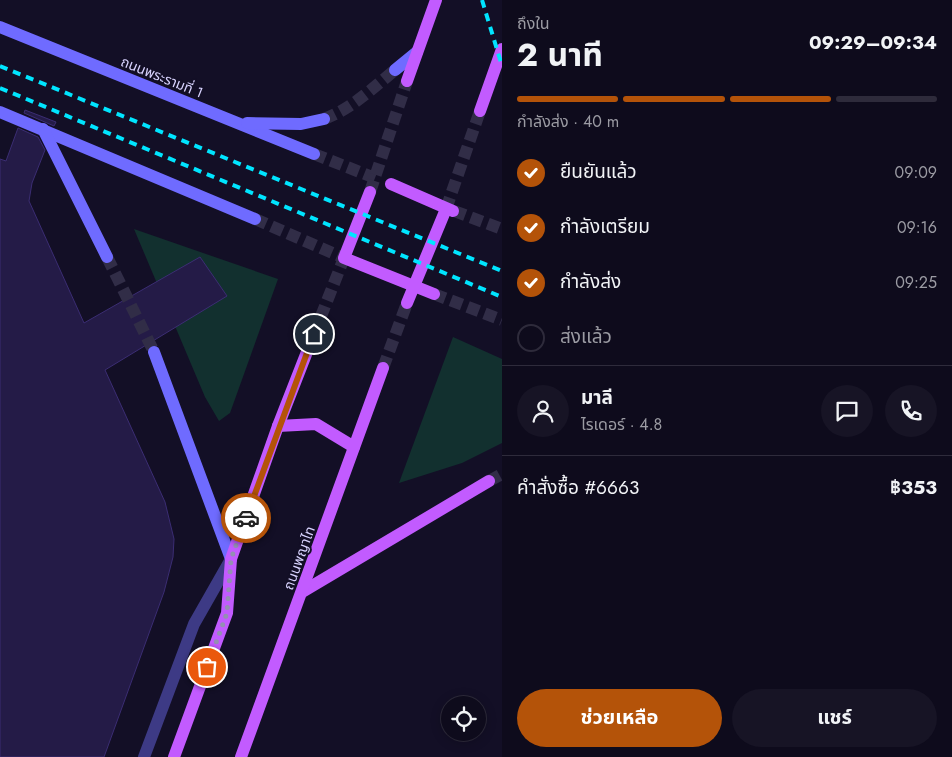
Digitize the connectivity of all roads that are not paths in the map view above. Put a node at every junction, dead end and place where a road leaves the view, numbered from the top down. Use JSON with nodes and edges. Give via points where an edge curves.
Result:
{"nodes":[{"id":1,"x":436,"y":0,"type":"edge"},
{"id":2,"x":0,"y":27,"type":"edge"},
{"id":3,"x":502,"y":49,"type":"edge"},
{"id":4,"x":417,"y":52,"type":"junction"},
{"id":5,"x":395,"y":70,"type":"tunnel mouth"},
{"id":6,"x":407,"y":81,"type":"tunnel mouth"},
{"id":7,"x":480,"y":111,"type":"tunnel mouth"},
{"id":8,"x":0,"y":112,"type":"edge"},
{"id":9,"x":324,"y":119,"type":"tunnel mouth"},
{"id":10,"x":232,"y":121,"type":"junction"},
{"id":11,"x":43,"y":129,"type":"junction"},
{"id":12,"x":314,"y":154,"type":"tunnel mouth"},
{"id":13,"x":391,"y":184,"type":"dead end"},
{"id":14,"x":370,"y":192,"type":"tunnel mouth"},
{"id":15,"x":255,"y":219,"type":"tunnel mouth"},
{"id":16,"x":107,"y":257,"type":"tunnel mouth"},
{"id":17,"x":414,"y":286,"type":"junction"},
{"id":18,"x":434,"y":294,"type":"tunnel mouth"},
{"id":19,"x":407,"y":303,"type":"tunnel mouth"},
{"id":20,"x":314,"y":334,"type":"tunnel mouth"},
{"id":21,"x":154,"y":352,"type":"tunnel mouth"},
{"id":22,"x":383,"y":368,"type":"tunnel mouth"},
{"id":23,"x":278,"y":426,"type":"junction"},
{"id":24,"x":354,"y":447,"type":"junction"},
{"id":25,"x":489,"y":481,"type":"tunnel mouth"},
{"id":26,"x":231,"y":559,"type":"junction"},
{"id":27,"x":302,"y":592,"type":"junction"},
{"id":28,"x":144,"y":757,"type":"edge"},
{"id":29,"x":174,"y":757,"type":"edge"},
{"id":30,"x":241,"y":757,"type":"edge"}],
"edges":[{"from":1,"to":4,"type":"main road"},
{"from":2,"to":10,"type":"main road","name":"ถนนพระรามที่ 1"},
{"from":3,"to":7,"type":"main road"},
{"from":4,"to":5,"type":"main road"},
{"from":4,"to":6,"type":"main road"},
{"from":8,"to":11,"type":"main road"},
{"from":9,"to":10,"type":"main road","via":[[301,124]]},
{"from":10,"to":12,"type":"main road","name":"ถนนพระรามที่ 1"},
{"from":11,"to":15,"type":"main road"},
{"from":11,"to":16,"type":"main road"},
{"from":13,"to":17,"type":"main road","via":[[450,210]]},
{"from":14,"to":17,"type":"main road","via":[[344,258]]},
{"from":17,"to":18,"type":"main road"},
{"from":17,"to":19,"type":"main road"},
{"from":20,"to":23,"type":"main road"},
{"from":21,"to":26,"type":"main road"},
{"from":22,"to":24,"type":"main road","name":"ถนนพญาไท"},
{"from":23,"to":24,"type":"main road","via":[[316,424]]},
{"from":23,"to":26,"type":"main road"},
{"from":24,"to":27,"type":"main road","name":"ถนนพญาไท"},
{"from":25,"to":27,"type":"main road"},
{"from":26,"to":28,"type":"lane","via":[[194,624]]},
{"from":26,"to":29,"type":"main road","via":[[227,613]]},
{"from":27,"to":30,"type":"main road","name":"ถนนพญาไท"}]}
